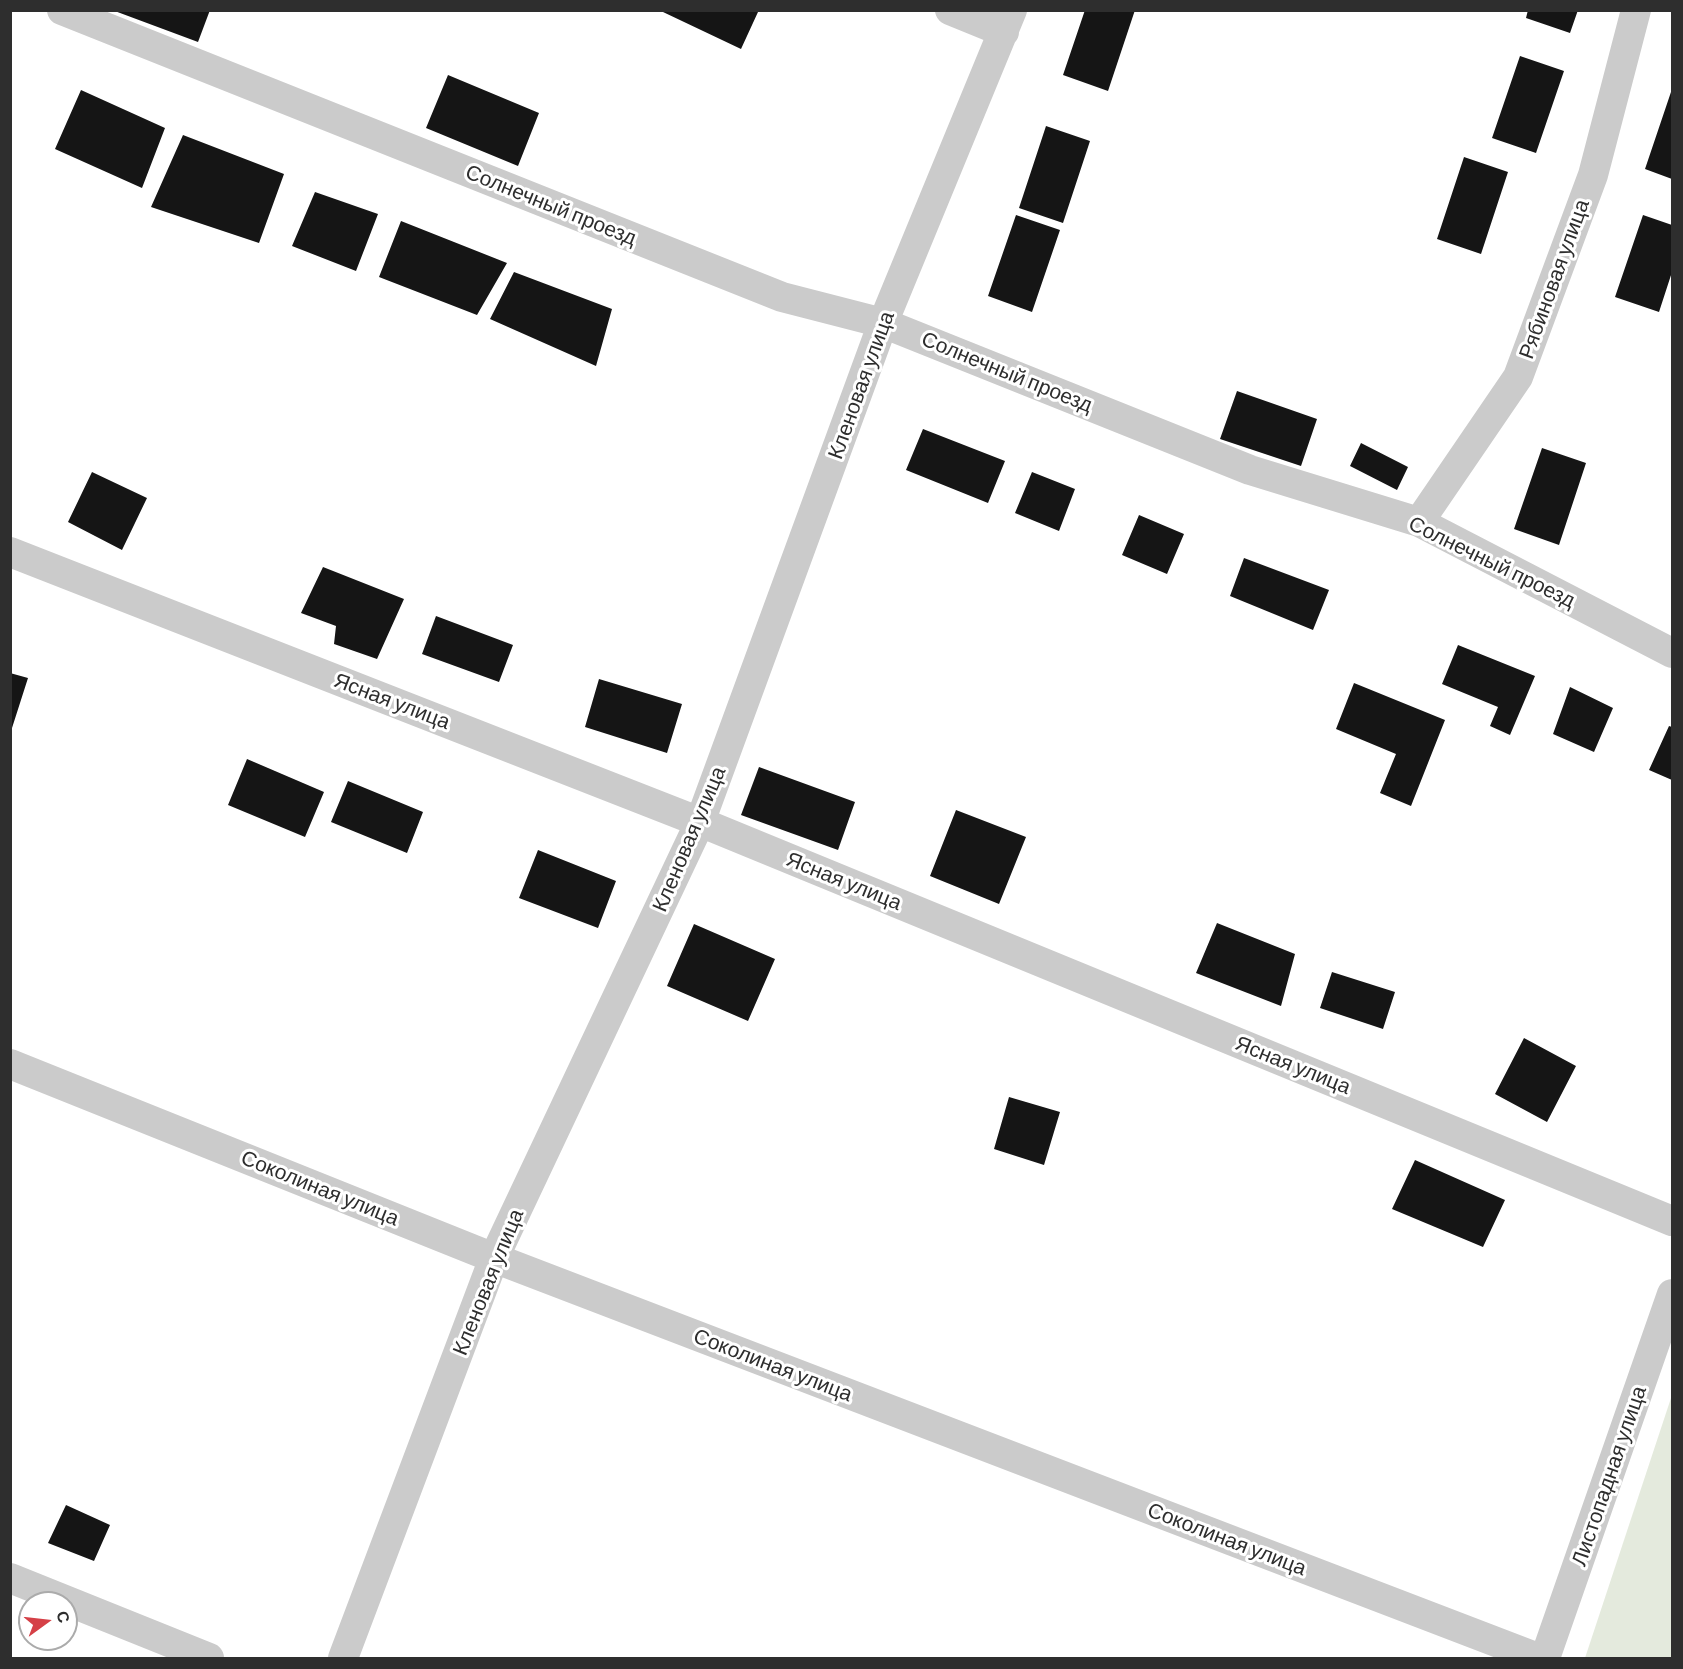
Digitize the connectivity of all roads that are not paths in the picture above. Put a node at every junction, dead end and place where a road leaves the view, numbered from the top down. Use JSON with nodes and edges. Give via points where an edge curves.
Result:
{"nodes":[{"id":1,"x":62,"y":10,"type":"edge"},
{"id":2,"x":950,"y":10,"type":"edge"},
{"id":3,"x":1636,"y":10,"type":"edge"},
{"id":4,"x":1008,"y":21,"type":"edge"},
{"id":5,"x":883,"y":323,"type":"junction"},
{"id":6,"x":1419,"y":522,"type":"junction"},
{"id":7,"x":10,"y":552,"type":"edge"},
{"id":8,"x":1672,"y":653,"type":"edge"},
{"id":9,"x":700,"y":822,"type":"junction"},
{"id":10,"x":10,"y":1064,"type":"edge"},
{"id":11,"x":1672,"y":1221,"type":"edge"},
{"id":12,"x":494,"y":1258,"type":"junction"},
{"id":13,"x":1672,"y":1294,"type":"edge"},
{"id":14,"x":10,"y":1578,"type":"edge"},
{"id":15,"x":209,"y":1659,"type":"edge"},
{"id":16,"x":343,"y":1659,"type":"edge"},
{"id":17,"x":1538,"y":1659,"type":"edge"},
{"id":18,"x":1545,"y":1659,"type":"edge"}],
"edges":[{"from":1,"to":5,"type":"street","name":"Солнечный проезд","via":[[782,297]]},
{"from":2,"to":4,"type":"street"},
{"from":3,"to":6,"type":"street","name":"Рябиновая улица","via":[[1593,175],[1518,377]]},
{"from":4,"to":5,"type":"street","name":"Кленовая улица"},
{"from":5,"to":6,"type":"street","name":"Солнечный проезд","via":[[1251,470]]},
{"from":5,"to":9,"type":"street","name":"Кленовая улица"},
{"from":6,"to":8,"type":"street","name":"Солнечный проезд"},
{"from":7,"to":9,"type":"street","name":"Ясная улица"},
{"from":9,"to":11,"type":"street","name":"Ясная улица"},
{"from":9,"to":12,"type":"street","name":"Кленовая улица"},
{"from":10,"to":12,"type":"street","name":"Соколиная улица"},
{"from":12,"to":16,"type":"street","name":"Кленовая улица"},
{"from":12,"to":17,"type":"street","name":"Соколиная улица"},
{"from":13,"to":18,"type":"street","name":"Листопадная улица"},
{"from":14,"to":15,"type":"street"}]}
